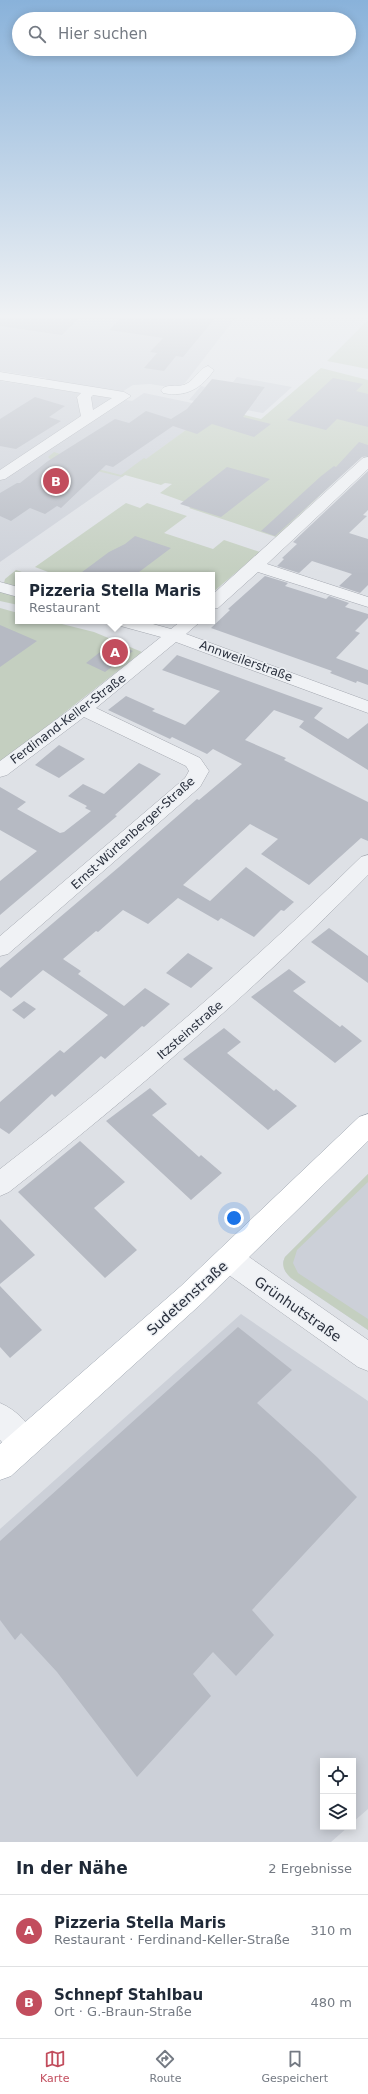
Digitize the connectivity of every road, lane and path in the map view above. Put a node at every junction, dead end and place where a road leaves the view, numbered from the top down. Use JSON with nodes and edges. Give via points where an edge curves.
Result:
{"nodes":[{"id":1,"x":85,"y":403,"type":"edge"},
{"id":2,"x":113,"y":403,"type":"edge"},
{"id":3,"x":87,"y":420,"type":"junction"},
{"id":4,"x":368,"y":461,"type":"edge"},
{"id":5,"x":0,"y":476,"type":"edge"},
{"id":6,"x":256,"y":566,"type":"junction"},
{"id":7,"x":0,"y":587,"type":"edge"},
{"id":8,"x":15,"y":591,"type":"edge"},
{"id":9,"x":215,"y":601,"type":"edge"},
{"id":10,"x":368,"y":602,"type":"edge"},
{"id":11,"x":133,"y":624,"type":"edge"},
{"id":12,"x":189,"y":624,"type":"edge"},
{"id":13,"x":175,"y":636,"type":"junction"},
{"id":14,"x":368,"y":707,"type":"edge"},
{"id":15,"x":84,"y":709,"type":"junction"},
{"id":16,"x":0,"y":771,"type":"edge"},
{"id":17,"x":368,"y":862,"type":"edge"},
{"id":18,"x":0,"y":948,"type":"edge"},
{"id":19,"x":368,"y":1126,"type":"edge"},
{"id":20,"x":0,"y":1184,"type":"edge"},
{"id":21,"x":229,"y":1259,"type":"junction"},
{"id":22,"x":368,"y":1357,"type":"edge"},
{"id":23,"x":0,"y":1418,"type":"edge"},
{"id":24,"x":24,"y":1443,"type":"junction"},
{"id":25,"x":0,"y":1465,"type":"edge"}],
"edges":[{"from":1,"to":3,"type":"street"},
{"from":2,"to":3,"type":"street"},
{"from":3,"to":5,"type":"street"},
{"from":4,"to":6,"type":"street"},
{"from":6,"to":9,"type":"street"},
{"from":6,"to":10,"type":"street"},
{"from":7,"to":8,"type":"street"},
{"from":11,"to":13,"type":"street","name":"Annweilerstraße"},
{"from":12,"to":13,"type":"street","name":"Ferdinand-Keller-Straße"},
{"from":13,"to":14,"type":"street","name":"Annweilerstraße"},
{"from":13,"to":15,"type":"street","name":"Ferdinand-Keller-Straße"},
{"from":15,"to":16,"type":"street","name":"Ferdinand-Keller-Straße"},
{"from":15,"to":18,"type":"street","name":"Ernst-Würtenberger-Straße","via":[[193,762],[199,771],[198,775]]},
{"from":17,"to":20,"type":"street","name":"Itzsteinstraße","via":[[256,972],[190,1031],[85,1119]]},
{"from":19,"to":21,"type":"main road","name":"Sudetenstraße"},
{"from":21,"to":22,"type":"street","name":"Grünhutstraße"},
{"from":21,"to":24,"type":"main road","name":"Sudetenstraße"},
{"from":23,"to":24,"type":"street"},
{"from":24,"to":25,"type":"main road","name":"Sudetenstraße"}]}
